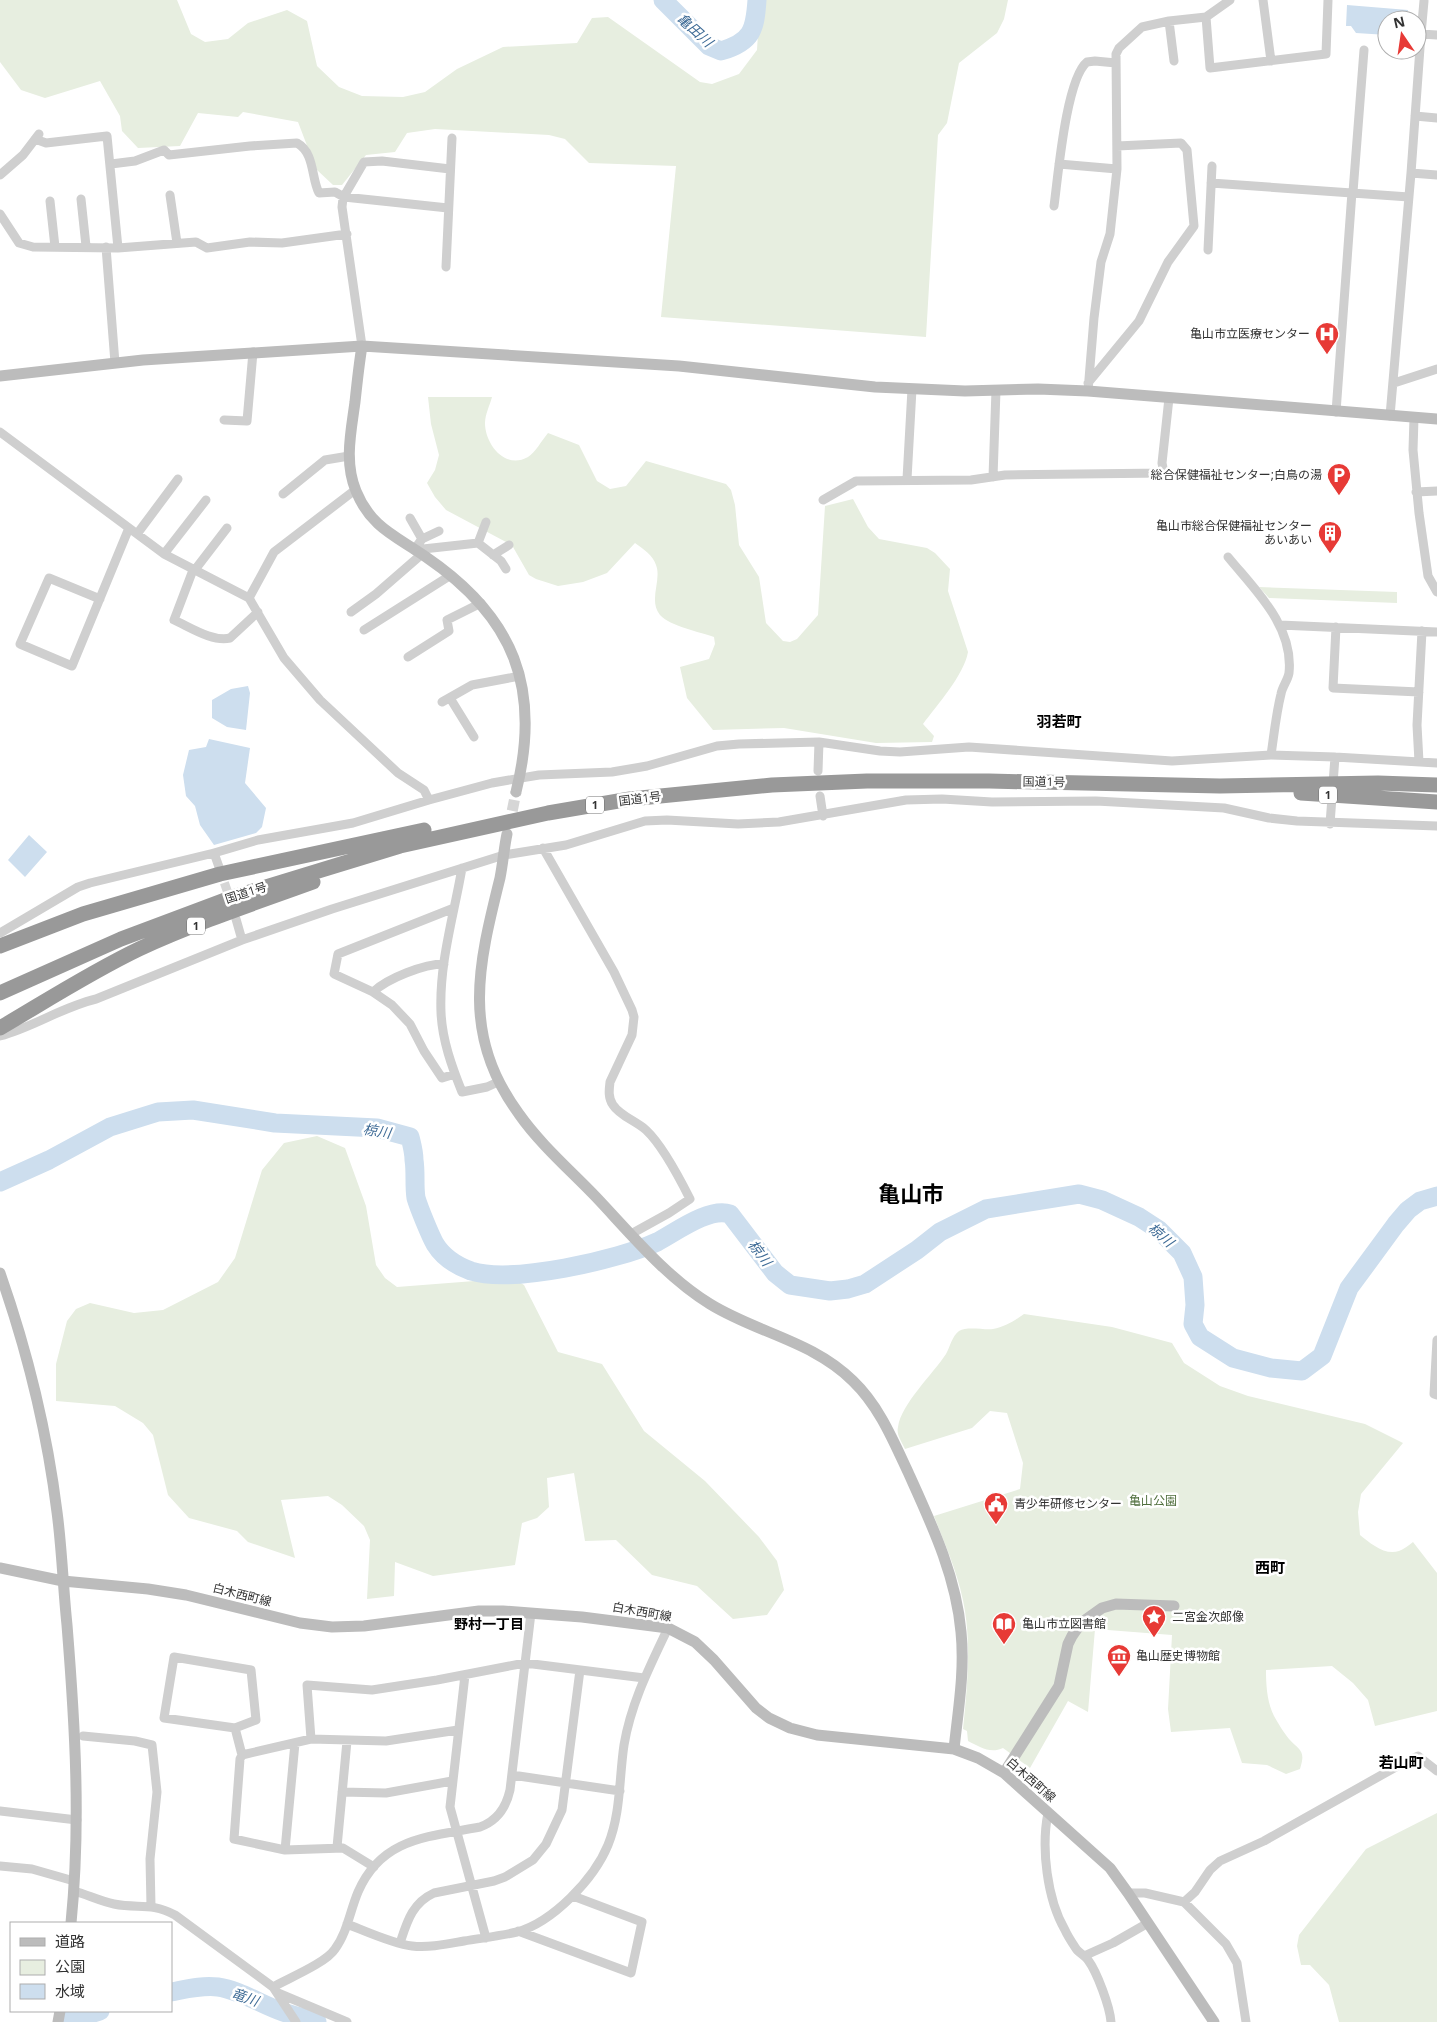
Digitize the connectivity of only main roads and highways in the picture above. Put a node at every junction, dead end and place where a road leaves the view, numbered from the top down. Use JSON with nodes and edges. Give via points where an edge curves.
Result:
{"nodes":[{"id":1,"x":1437,"y":785,"type":"edge"},
{"id":2,"x":1220,"y":786,"type":"junction"},
{"id":3,"x":1437,"y":802,"type":"edge"},
{"id":4,"x":548,"y":813,"type":"junction"},
{"id":5,"x":400,"y":846,"type":"junction"},
{"id":6,"x":0,"y":946,"type":"edge"},
{"id":7,"x":0,"y":993,"type":"edge"},
{"id":8,"x":0,"y":1028,"type":"edge"}],
"edges":[{"from":1,"to":2,"type":"highway","name":"国道1号","number":"1"},
{"from":2,"to":3,"type":"highway","name":"国道1号","number":"1"},
{"from":2,"to":4,"type":"highway","name":"国道1号","number":"1","via":[[867,781],[694,792]]},
{"from":4,"to":5,"type":"highway","name":"国道1号","number":"1"},
{"from":4,"to":6,"type":"highway","number":"1","via":[[519,811],[492,816],[220,874],[83,914]]},
{"from":5,"to":7,"type":"highway","name":"国道1号","number":"1","via":[[181,916]]},
{"from":5,"to":8,"type":"highway","number":"1","via":[[394,855],[227,913],[140,949]]}]}
